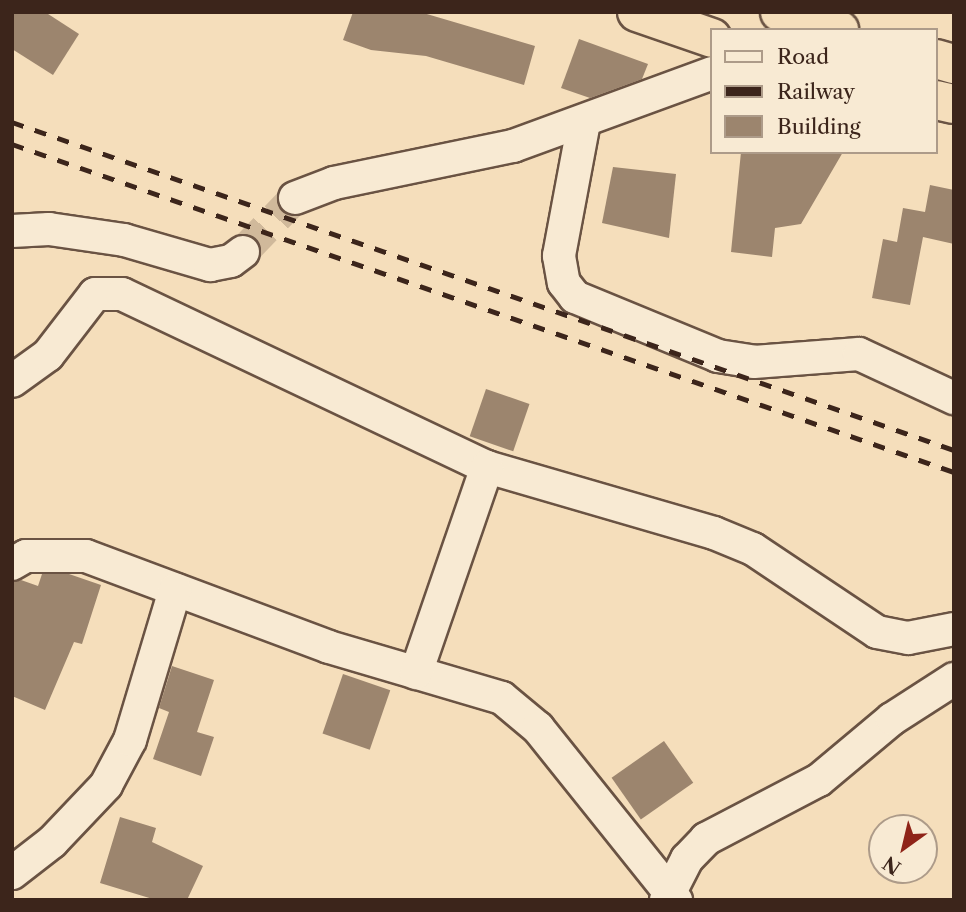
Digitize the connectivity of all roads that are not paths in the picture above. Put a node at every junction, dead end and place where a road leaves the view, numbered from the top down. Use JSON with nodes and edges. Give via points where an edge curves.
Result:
{"nodes":[{"id":1,"x":637,"y":12,"type":"edge"},
{"id":2,"x":780,"y":12,"type":"edge"},
{"id":3,"x":832,"y":28,"type":"edge"},
{"id":4,"x":710,"y":37,"type":"edge"},
{"id":5,"x":710,"y":74,"type":"edge"},
{"id":6,"x":584,"y":122,"type":"junction"},
{"id":7,"x":295,"y":198,"type":"tunnel mouth"},
{"id":8,"x":12,"y":231,"type":"edge"},
{"id":9,"x":243,"y":251,"type":"tunnel mouth"},
{"id":10,"x":12,"y":381,"type":"edge"},
{"id":11,"x":954,"y":398,"type":"edge"},
{"id":12,"x":487,"y":467,"type":"junction"},
{"id":13,"x":12,"y":564,"type":"edge"},
{"id":14,"x":175,"y":590,"type":"junction"},
{"id":15,"x":954,"y":629,"type":"edge"},
{"id":16,"x":416,"y":673,"type":"junction"},
{"id":17,"x":954,"y":679,"type":"edge"},
{"id":18,"x":12,"y":873,"type":"edge"},
{"id":19,"x":670,"y":897,"type":"edge"}],
"edges":[{"from":1,"to":4,"type":"highway"},
{"from":2,"to":3,"type":"highway"},
{"from":5,"to":6,"type":"street"},
{"from":6,"to":7,"type":"street","via":[[513,146],[334,183]]},
{"from":6,"to":11,"type":"street","via":[[559,256],[564,283],[575,297],[718,356],[754,362],[859,354]]},
{"from":8,"to":9,"type":"street","via":[[49,229],[124,240],[210,265],[231,261]]},
{"from":10,"to":12,"type":"street","via":[[48,355],[95,294],[122,294]]},
{"from":12,"to":15,"type":"street","via":[[714,533],[753,549],[877,632],[908,638]]},
{"from":12,"to":16,"type":"street"},
{"from":13,"to":14,"type":"street","via":[[26,556],[86,556]]},
{"from":14,"to":16,"type":"street","via":[[329,647]]},
{"from":14,"to":18,"type":"street","via":[[130,740],[106,785],[52,842]]},
{"from":16,"to":19,"type":"street","via":[[502,698],[538,729]]},
{"from":17,"to":19,"type":"street","via":[[892,719],[819,780],[706,839],[687,859]]}]}
